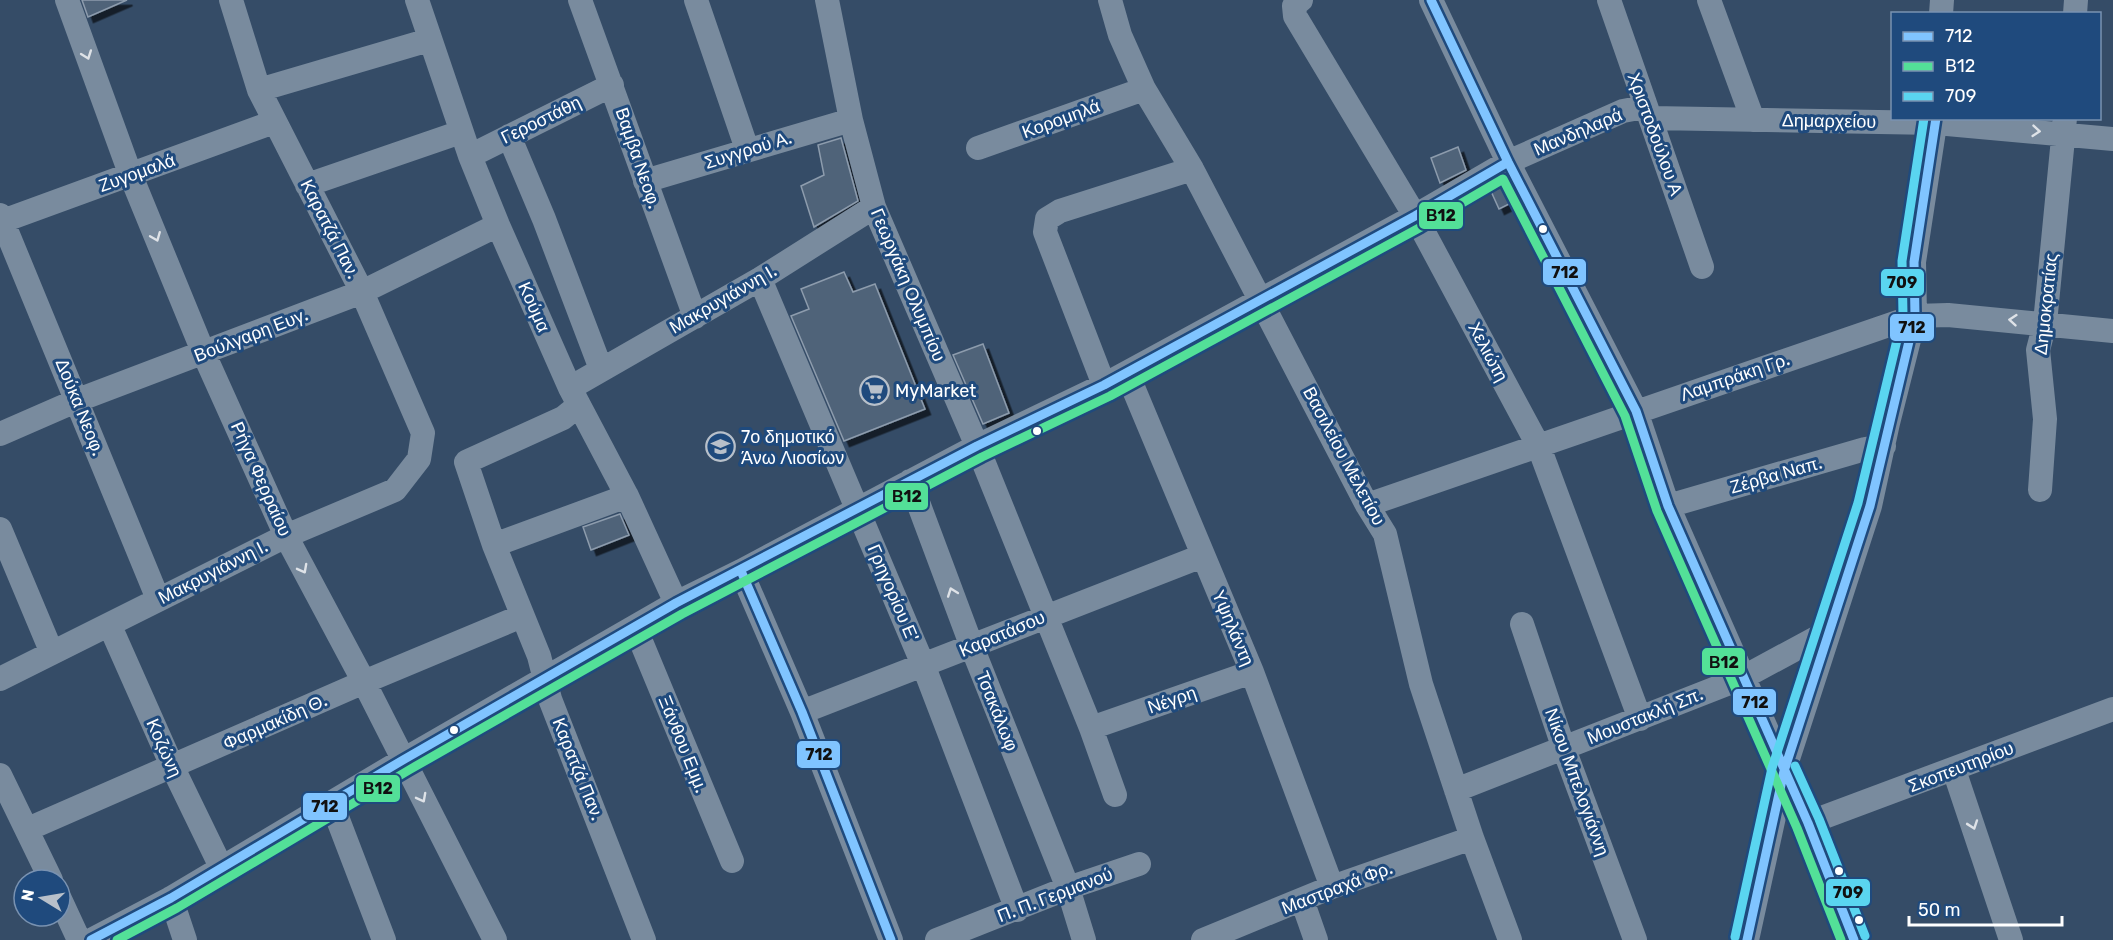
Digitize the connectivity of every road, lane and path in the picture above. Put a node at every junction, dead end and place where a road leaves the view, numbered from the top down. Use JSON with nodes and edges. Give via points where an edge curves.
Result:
{"nodes":[{"id":1,"x":67,"y":0,"type":"edge"},
{"id":2,"x":231,"y":0,"type":"edge"},
{"id":3,"x":417,"y":0,"type":"edge"},
{"id":4,"x":580,"y":0,"type":"edge"},
{"id":5,"x":696,"y":0,"type":"edge"},
{"id":6,"x":827,"y":0,"type":"edge"},
{"id":7,"x":1110,"y":0,"type":"edge"},
{"id":8,"x":1431,"y":0,"type":"edge"},
{"id":9,"x":1609,"y":0,"type":"edge"},
{"id":10,"x":1709,"y":0,"type":"edge"},
{"id":11,"x":1298,"y":3,"type":"edge"},
{"id":12,"x":429,"y":40,"type":"junction"},
{"id":13,"x":612,"y":85,"type":"junction"},
{"id":14,"x":1144,"y":89,"type":"junction"},
{"id":15,"x":260,"y":90,"type":"junction"},
{"id":16,"x":1648,"y":113,"type":"junction"},
{"id":17,"x":851,"y":120,"type":"junction"},
{"id":18,"x":1753,"y":120,"type":"junction"},
{"id":19,"x":1936,"y":121,"type":"edge"},
{"id":20,"x":274,"y":122,"type":"junction"},
{"id":21,"x":2065,"y":126,"type":"edge"},
{"id":22,"x":461,"y":132,"type":"junction"},
{"id":23,"x":509,"y":136,"type":"junction"},
{"id":24,"x":2113,"y":139,"type":"edge"},
{"id":25,"x":978,"y":148,"type":"dead end"},
{"id":26,"x":747,"y":149,"type":"junction"},
{"id":27,"x":470,"y":156,"type":"junction"},
{"id":28,"x":1508,"y":162,"type":"junction"},
{"id":29,"x":1192,"y":169,"type":"junction"},
{"id":30,"x":131,"y":176,"type":"junction"},
{"id":31,"x":645,"y":181,"type":"junction"},
{"id":32,"x":307,"y":185,"type":"junction"},
{"id":33,"x":874,"y":207,"type":"junction"},
{"id":34,"x":1415,"y":216,"type":"junction"},
{"id":35,"x":1,"y":220,"type":"edge"},
{"id":36,"x":498,"y":225,"type":"junction"},
{"id":37,"x":1702,"y":267,"type":"dead end"},
{"id":38,"x":760,"y":279,"type":"junction"},
{"id":39,"x":362,"y":292,"type":"junction"},
{"id":40,"x":1261,"y":300,"type":"junction"},
{"id":41,"x":1916,"y":316,"type":"junction"},
{"id":42,"x":695,"y":317,"type":"junction"},
{"id":43,"x":2044,"y":323,"type":"junction"},
{"id":44,"x":2113,"y":331,"type":"edge"},
{"id":45,"x":204,"y":354,"type":"junction"},
{"id":46,"x":601,"y":369,"type":"junction"},
{"id":47,"x":1127,"y":373,"type":"junction"},
{"id":48,"x":1104,"y":385,"type":"junction"},
{"id":49,"x":575,"y":397,"type":"junction"},
{"id":50,"x":78,"y":400,"type":"junction"},
{"id":51,"x":1636,"y":411,"type":"junction"},
{"id":52,"x":0,"y":434,"type":"edge"},
{"id":53,"x":977,"y":446,"type":"junction"},
{"id":54,"x":1884,"y":446,"type":"junction"},
{"id":55,"x":1539,"y":447,"type":"junction"},
{"id":56,"x":419,"y":459,"type":"joint"},
{"id":57,"x":466,"y":462,"type":"joint"},
{"id":58,"x":910,"y":481,"type":"junction"},
{"id":59,"x":2040,"y":490,"type":"dead end"},
{"id":60,"x":627,"y":496,"type":"junction"},
{"id":61,"x":1367,"y":505,"type":"junction"},
{"id":62,"x":1668,"y":506,"type":"junction"},
{"id":63,"x":858,"y":508,"type":"junction"},
{"id":64,"x":0,"y":529,"type":"edge"},
{"id":65,"x":286,"y":536,"type":"junction"},
{"id":66,"x":494,"y":545,"type":"junction"},
{"id":67,"x":1202,"y":556,"type":"junction"},
{"id":68,"x":741,"y":572,"type":"junction"},
{"id":69,"x":158,"y":599,"type":"junction"},
{"id":70,"x":676,"y":603,"type":"junction"},
{"id":71,"x":522,"y":616,"type":"junction"},
{"id":72,"x":1046,"y":616,"type":"junction"},
{"id":73,"x":1522,"y":624,"type":"dead end"},
{"id":74,"x":110,"y":626,"type":"junction"},
{"id":75,"x":635,"y":627,"type":"junction"},
{"id":76,"x":1829,"y":631,"type":"junction"},
{"id":77,"x":972,"y":647,"type":"junction"},
{"id":78,"x":52,"y":653,"type":"junction"},
{"id":79,"x":924,"y":667,"type":"junction"},
{"id":80,"x":1252,"y":672,"type":"junction"},
{"id":81,"x":545,"y":677,"type":"junction"},
{"id":82,"x":1742,"y":678,"type":"junction"},
{"id":83,"x":0,"y":679,"type":"edge"},
{"id":84,"x":364,"y":682,"type":"junction"},
{"id":85,"x":2113,"y":709,"type":"edge"},
{"id":86,"x":802,"y":712,"type":"junction"},
{"id":87,"x":1640,"y":719,"type":"junction"},
{"id":88,"x":1091,"y":728,"type":"junction"},
{"id":89,"x":1564,"y":748,"type":"junction"},
{"id":90,"x":403,"y":760,"type":"junction"},
{"id":91,"x":173,"y":768,"type":"junction"},
{"id":92,"x":1954,"y":770,"type":"junction"},
{"id":93,"x":1784,"y":771,"type":"junction"},
{"id":94,"x":0,"y":775,"type":"edge"},
{"id":95,"x":1456,"y":790,"type":"junction"},
{"id":96,"x":1115,"y":795,"type":"dead end"},
{"id":97,"x":332,"y":804,"type":"junction"},
{"id":98,"x":1808,"y":823,"type":"junction"},
{"id":99,"x":28,"y":830,"type":"junction"},
{"id":100,"x":1472,"y":838,"type":"junction"},
{"id":101,"x":732,"y":861,"type":"dead end"},
{"id":102,"x":1139,"y":864,"type":"dead end"},
{"id":103,"x":45,"y":868,"type":"edge"},
{"id":104,"x":222,"y":869,"type":"junction"},
{"id":105,"x":1332,"y":887,"type":"junction"},
{"id":106,"x":1068,"y":888,"type":"junction"},
{"id":107,"x":171,"y":898,"type":"junction"},
{"id":108,"x":1302,"y":900,"type":"junction"},
{"id":109,"x":1017,"y":910,"type":"junction"},
{"id":110,"x":72,"y":925,"type":"edge"},
{"id":111,"x":79,"y":940,"type":"edge"},
{"id":112,"x":91,"y":940,"type":"edge"},
{"id":113,"x":185,"y":940,"type":"edge"},
{"id":114,"x":384,"y":940,"type":"edge"},
{"id":115,"x":495,"y":940,"type":"edge"},
{"id":116,"x":644,"y":940,"type":"edge"},
{"id":117,"x":891,"y":940,"type":"edge"},
{"id":118,"x":937,"y":940,"type":"edge"},
{"id":119,"x":1084,"y":940,"type":"edge"},
{"id":120,"x":1203,"y":940,"type":"edge"},
{"id":121,"x":1316,"y":940,"type":"edge"},
{"id":122,"x":1510,"y":940,"type":"edge"},
{"id":123,"x":1635,"y":940,"type":"edge"},
{"id":124,"x":1747,"y":940,"type":"edge"},
{"id":125,"x":1854,"y":940,"type":"edge"},
{"id":126,"x":2011,"y":940,"type":"edge"}],
"edges":[{"from":1,"to":30,"type":"street","name":"Ρήγα Φερραίου","one_way":true},
{"from":2,"to":15,"type":"street","name":"Καρατζά Παν."},
{"from":3,"to":12,"type":"street","name":"Κούμα"},
{"from":4,"to":13,"type":"street","name":"Βαμβα Νεοφ."},
{"from":5,"to":26,"type":"street"},
{"from":6,"to":17,"type":"street","name":"Γεωργάκη Ολυμπίου"},
{"from":7,"to":14,"type":"street","name":"Βασιλείου Μελετίου","via":[[1120,35]]},
{"from":8,"to":28,"type":"street"},
{"from":9,"to":16,"type":"street","name":"Χριστοδούλου Α"},
{"from":10,"to":18,"type":"street"},
{"from":11,"to":34,"type":"street","name":"Χελιώτη","via":[[1295,16]]},
{"from":12,"to":15,"type":"street"},
{"from":12,"to":22,"type":"street","name":"Κούμα"},
{"from":13,"to":23,"type":"street","name":"Γεροστάθη"},
{"from":13,"to":31,"type":"street","name":"Βαμβα Νεοφ."},
{"from":14,"to":25,"type":"street","name":"Κορομηλά"},
{"from":14,"to":29,"type":"street","name":"Βασιλείου Μελετίου"},
{"from":15,"to":20,"type":"street","name":"Καρατζά Παν."},
{"from":16,"to":18,"type":"street","name":"Δημαρχείου"},
{"from":16,"to":28,"type":"street","name":"Μανδηλαρά","via":[[1623,111]]},
{"from":16,"to":37,"type":"street","name":"Χριστοδούλου Α"},
{"from":17,"to":26,"type":"street","name":"Συγγρού Α."},
{"from":17,"to":33,"type":"street","name":"Γεωργάκη Ολυμπίου"},
{"from":18,"to":19,"type":"street","name":"Δημαρχείου"},
{"from":19,"to":21,"type":"street","name":"Δημαρχείου","one_way":true},
{"from":19,"to":41,"type":"street","via":[[1914,261]]},
{"from":20,"to":30,"type":"street","name":"Ζυγομαλά"},
{"from":20,"to":32,"type":"street","name":"Καρατζά Παν."},
{"from":21,"to":24,"type":"street","name":"Δημαρχείου"},
{"from":21,"to":43,"type":"street","name":"Δημοκρατίας"},
{"from":22,"to":27,"type":"street","name":"Κούμα"},
{"from":22,"to":32,"type":"street"},
{"from":23,"to":27,"type":"street","name":"Γεροστάθη"},
{"from":23,"to":46,"type":"street"},
{"from":26,"to":31,"type":"street","name":"Συγγρού Α."},
{"from":27,"to":36,"type":"street","name":"Κούμα"},
{"from":28,"to":34,"type":"street","name":"Μανδηλαρά"},
{"from":28,"to":51,"type":"street"},
{"from":29,"to":40,"type":"street","name":"Βασιλείου Μελετίου"},
{"from":29,"to":48,"type":"street","via":[[1060,211],[1047,219],[1045,232]]},
{"from":30,"to":35,"type":"street","name":"Ζυγομαλά"},
{"from":30,"to":45,"type":"street","name":"Ρήγα Φερραίου","one_way":true},
{"from":31,"to":42,"type":"street","name":"Βαμβα Νεοφ."},
{"from":32,"to":39,"type":"street","name":"Καρατζά Παν."},
{"from":33,"to":38,"type":"street","name":"Μακρυγιάννη Ι."},
{"from":33,"to":53,"type":"street","name":"Γεωργάκη Ολυμπίου"},
{"from":34,"to":40,"type":"street","name":"Μανδηλαρά"},
{"from":34,"to":55,"type":"street","name":"Χελιώτη"},
{"from":35,"to":50,"type":"street","name":"Δούκα Νεοφ."},
{"from":36,"to":39,"type":"street","name":"Βούλγαρη Ευγ."},
{"from":36,"to":49,"type":"street","name":"Κούμα"},
{"from":38,"to":42,"type":"street","name":"Μακρυγιάννη Ι."},
{"from":38,"to":63,"type":"street","name":"Γρηγορίου Ε'"},
{"from":39,"to":45,"type":"street","name":"Βούλγαρη Ευγ."},
{"from":39,"to":56,"type":"street","name":"Καρατζά Παν.","via":[[423,433]]},
{"from":40,"to":47,"type":"street","name":"Μανδηλαρά"},
{"from":40,"to":61,"type":"street","name":"Βασιλείου Μελετίου"},
{"from":43,"to":41,"type":"street","name":"Λαμπράκη Γρ.","one_way":true},
{"from":41,"to":51,"type":"street","name":"Λαμπράκη Γρ."},
{"from":41,"to":54,"type":"street"},
{"from":42,"to":46,"type":"street","name":"Μακρυγιάννη Ι."},
{"from":43,"to":44,"type":"street","name":"Λαμπράκη Γρ."},
{"from":43,"to":59,"type":"street","name":"Δημοκρατίας","via":[[2038,350],[2045,419]]},
{"from":45,"to":50,"type":"street","name":"Βούλγαρη Ευγ."},
{"from":45,"to":65,"type":"street","name":"Ρήγα Φερραίου"},
{"from":46,"to":49,"type":"street","name":"Μακρυγιάννη Ι."},
{"from":47,"to":48,"type":"street","name":"Μανδηλαρά"},
{"from":47,"to":67,"type":"street","name":"Υψηλάντη"},
{"from":48,"to":53,"type":"street","name":"Μανδηλαρά"},
{"from":49,"to":57,"type":"street","name":"Μακρυγιάννη Ι.","via":[[563,418]]},
{"from":49,"to":60,"type":"street","name":"Κούμα"},
{"from":50,"to":52,"type":"street","name":"Βούλγαρη Ευγ."},
{"from":50,"to":69,"type":"street","name":"Δούκα Νεοφ."},
{"from":51,"to":55,"type":"street","name":"Λαμπράκη Γρ."},
{"from":51,"to":62,"type":"street"},
{"from":53,"to":58,"type":"street","name":"Μανδηλαρά"},
{"from":53,"to":72,"type":"street","name":"Γεωργάκη Ολυμπίου"},
{"from":54,"to":62,"type":"street","name":"Ζέρβα Ναπ."},
{"from":54,"to":76,"type":"street","via":[[1870,506]]},
{"from":55,"to":61,"type":"street","name":"Λαμπράκη Γρ."},
{"from":55,"to":87,"type":"street","name":"Χελιώτη"},
{"from":56,"to":65,"type":"street","name":"Μακρυγιάννη Ι.","via":[[394,490]]},
{"from":57,"to":66,"type":"street","name":"Καρατζά Παν."},
{"from":58,"to":63,"type":"street","name":"Μανδηλαρά"},
{"from":77,"to":58,"type":"street","name":"Τσακάλωφ","one_way":true},
{"from":60,"to":66,"type":"street"},
{"from":60,"to":70,"type":"street","name":"Κούμα"},
{"from":61,"to":95,"type":"street","name":"Βασιλείου Μελετίου","via":[[1385,534],[1421,684]]},
{"from":62,"to":82,"type":"street"},
{"from":63,"to":68,"type":"street","name":"Μανδηλαρά"},
{"from":63,"to":79,"type":"street","name":"Γρηγορίου Ε'"},
{"from":64,"to":78,"type":"street"},
{"from":65,"to":69,"type":"street","name":"Μακρυγιάννη Ι."},
{"from":65,"to":84,"type":"street","name":"Ρήγα Φερραίου","one_way":true},
{"from":66,"to":71,"type":"street","name":"Καρατζά Παν."},
{"from":67,"to":72,"type":"street","name":"Καρατάσου"},
{"from":67,"to":80,"type":"street","name":"Υψηλάντη"},
{"from":68,"to":70,"type":"street","name":"Μανδηλαρά"},
{"from":68,"to":86,"type":"street"},
{"from":69,"to":74,"type":"street","name":"Μακρυγιάννη Ι."},
{"from":70,"to":75,"type":"street","name":"Μανδηλαρά"},
{"from":71,"to":81,"type":"street","name":"Καρατζά Παν."},
{"from":71,"to":84,"type":"street","name":"Φαρμακίδη Θ."},
{"from":72,"to":77,"type":"street","name":"Καρατάσου"},
{"from":72,"to":88,"type":"street","name":"Γεωργάκη Ολυμπίου"},
{"from":73,"to":89,"type":"street","name":"Νίκου Μπελογιάννη"},
{"from":74,"to":78,"type":"street","name":"Μακρυγιάννη Ι."},
{"from":74,"to":91,"type":"street","name":"Κοζώνη"},
{"from":75,"to":81,"type":"street","name":"Μανδηλαρά"},
{"from":75,"to":101,"type":"street","name":"Ξάνθου Εμμ."},
{"from":76,"to":82,"type":"street","name":"Μουστακλή Σπ."},
{"from":76,"to":93,"type":"street"},
{"from":77,"to":79,"type":"street","name":"Καρατάσου"},
{"from":77,"to":106,"type":"street","name":"Τσακάλωφ"},
{"from":78,"to":83,"type":"street","name":"Μακρυγιάννη Ι."},
{"from":79,"to":86,"type":"street","name":"Καρατάσου"},
{"from":79,"to":109,"type":"street","name":"Γρηγορίου Ε'"},
{"from":80,"to":88,"type":"street","name":"Νέγρη"},
{"from":80,"to":105,"type":"street","name":"Υψηλάντη"},
{"from":81,"to":90,"type":"street","name":"Μανδηλαρά"},
{"from":81,"to":116,"type":"street","name":"Καρατζά Παν.","via":[[550,699]]},
{"from":82,"to":87,"type":"street","name":"Μουστακλή Σπ."},
{"from":82,"to":93,"type":"street"},
{"from":84,"to":90,"type":"street","name":"Ρήγα Φερραίου"},
{"from":84,"to":91,"type":"street","name":"Φαρμακίδη Θ."},
{"from":85,"to":92,"type":"street","name":"Σκοπευτηρίου"},
{"from":86,"to":117,"type":"street"},
{"from":87,"to":89,"type":"street","name":"Μουστακλή Σπ."},
{"from":88,"to":96,"type":"street","name":"Γεωργάκη Ολυμπίου"},
{"from":89,"to":95,"type":"street","name":"Μουστακλή Σπ."},
{"from":89,"to":123,"type":"street","name":"Νίκου Μπελογιάννη"},
{"from":90,"to":97,"type":"street","name":"Μανδηλαρά"},
{"from":90,"to":115,"type":"street","name":"Ρήγα Φερραίου","one_way":true},
{"from":91,"to":99,"type":"street","name":"Φαρμακίδη Θ."},
{"from":91,"to":104,"type":"street","name":"Κοζώνη"},
{"from":92,"to":98,"type":"street","name":"Σκοπευτηρίου"},
{"from":92,"to":126,"type":"street","one_way":true},
{"from":93,"to":98,"type":"street"},
{"from":93,"to":124,"type":"street"},
{"from":94,"to":99,"type":"street"},
{"from":95,"to":100,"type":"street","name":"Βασιλείου Μελετίου"},
{"from":97,"to":104,"type":"street","name":"Μανδηλαρά"},
{"from":97,"to":114,"type":"street"},
{"from":98,"to":125,"type":"street"},
{"from":99,"to":103,"type":"street"},
{"from":100,"to":105,"type":"street","name":"Μαστραχά Φρ."},
{"from":100,"to":122,"type":"street","name":"Βασιλείου Μελετίου"},
{"from":102,"to":106,"type":"street","name":"Π. Π. Γερμανού"},
{"from":104,"to":107,"type":"street","name":"Μανδηλαρά"},
{"from":105,"to":108,"type":"street","name":"Μαστραχά Φρ."},
{"from":106,"to":109,"type":"street","name":"Π. Π. Γερμανού"},
{"from":106,"to":119,"type":"street","name":"Τσακάλωφ"},
{"from":107,"to":112,"type":"street","name":"Μανδηλαρά"},
{"from":107,"to":113,"type":"street"},
{"from":108,"to":120,"type":"street","name":"Μαστραχά Φρ."},
{"from":108,"to":121,"type":"street"},
{"from":109,"to":118,"type":"street","name":"Π. Π. Γερμανού"},
{"from":110,"to":111,"type":"street"}]}
